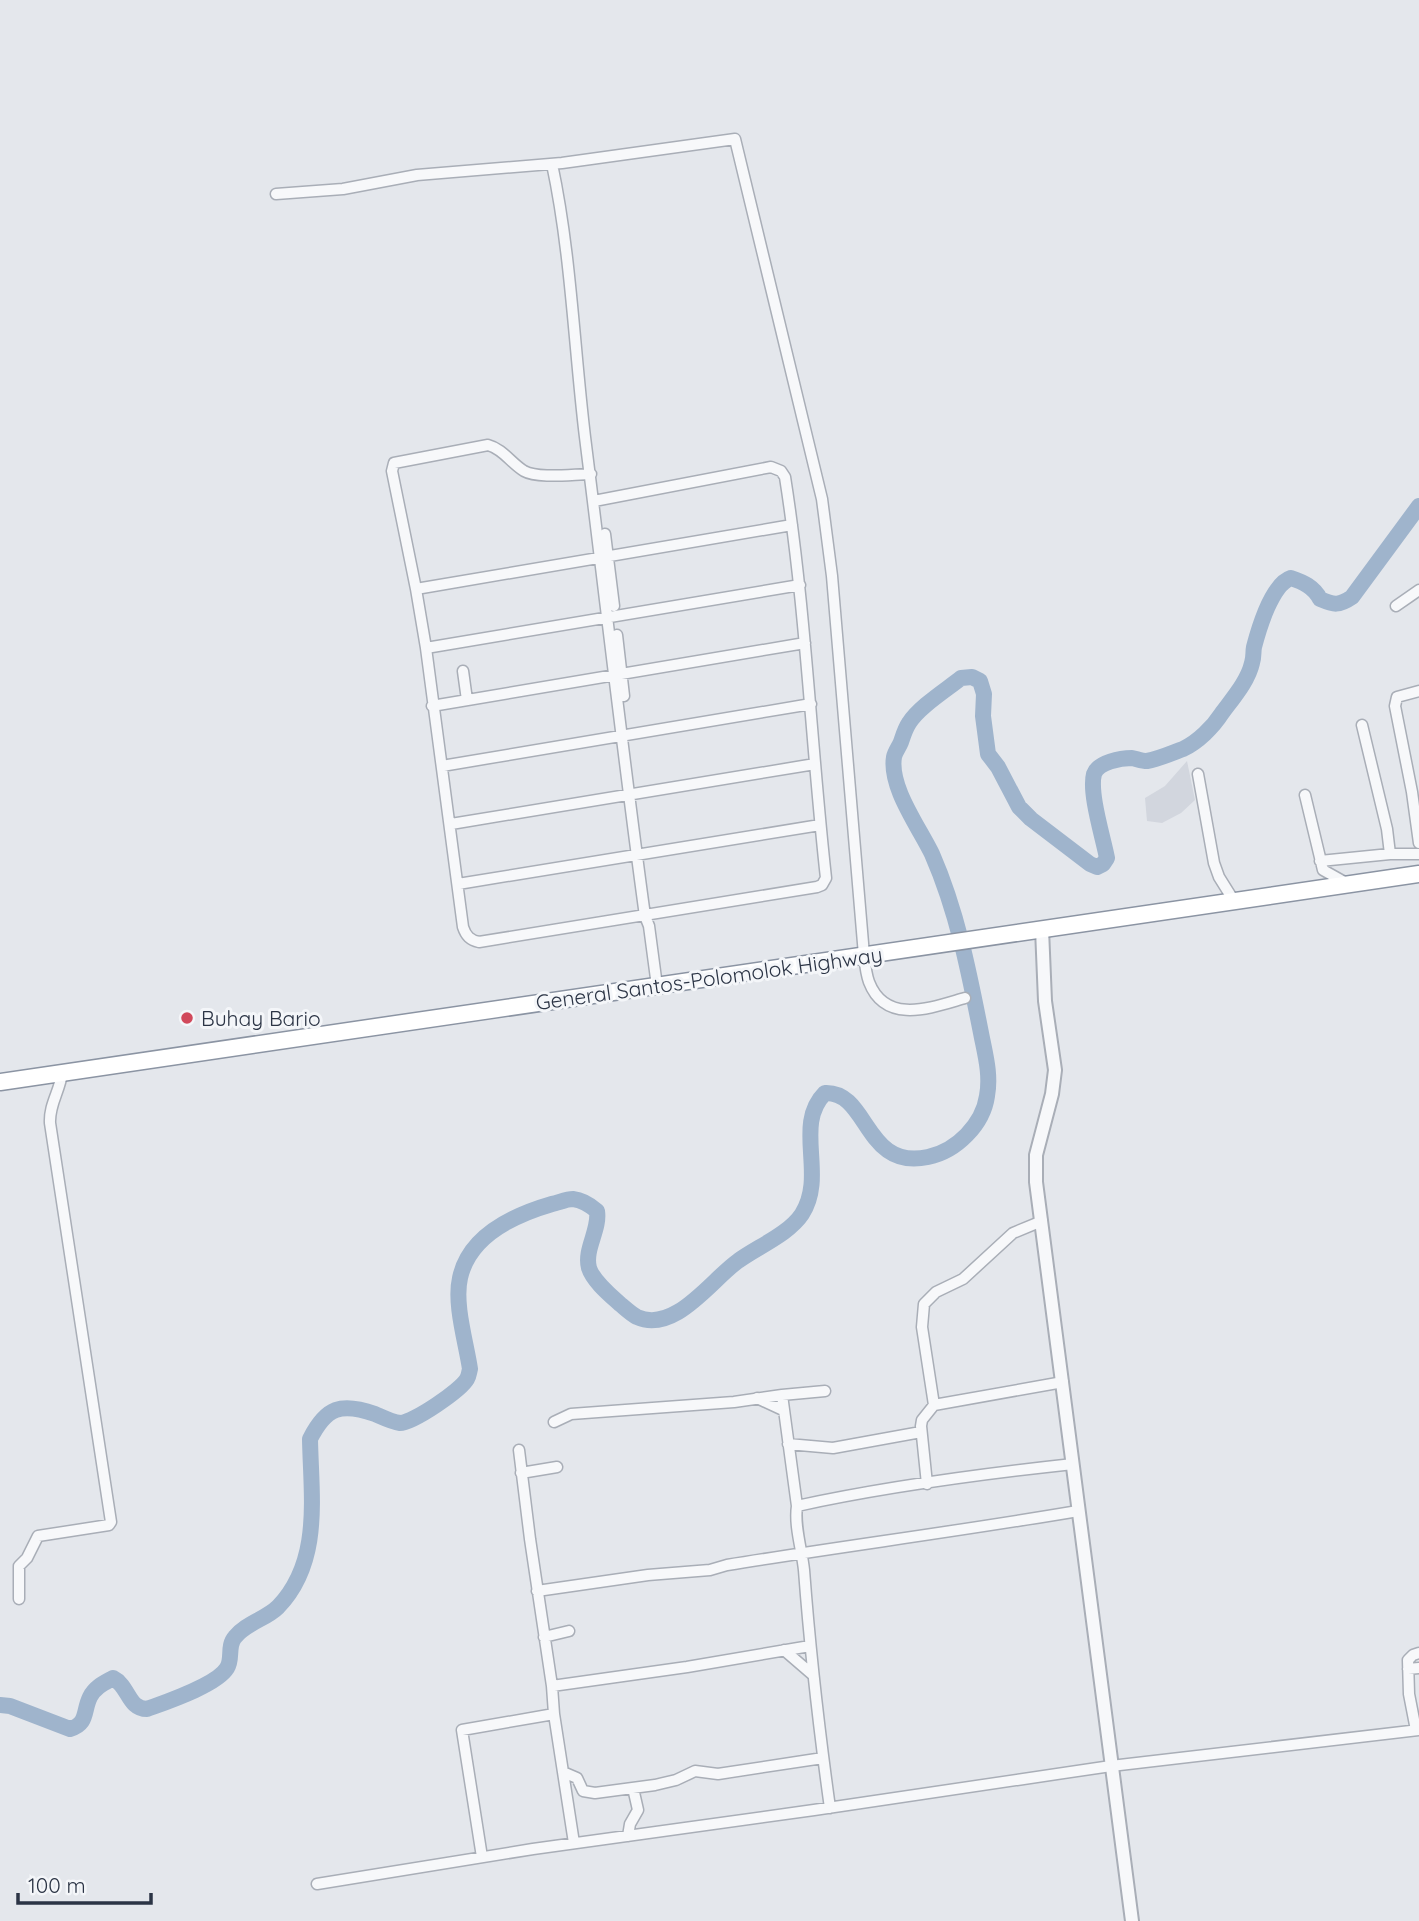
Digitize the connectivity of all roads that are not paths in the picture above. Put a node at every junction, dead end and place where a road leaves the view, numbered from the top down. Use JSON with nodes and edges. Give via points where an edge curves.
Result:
{"nodes":[{"id":1,"x":552,"y":164,"type":"junction"},
{"id":2,"x":276,"y":194,"type":"dead end"},
{"id":3,"x":588,"y":436,"type":"junction"},
{"id":4,"x":591,"y":474,"type":"junction"},
{"id":5,"x":597,"y":500,"type":"junction"},
{"id":6,"x":792,"y":525,"type":"junction"},
{"id":7,"x":605,"y":557,"type":"junction"},
{"id":8,"x":800,"y":585,"type":"junction"},
{"id":9,"x":416,"y":589,"type":"junction"},
{"id":10,"x":1419,"y":590,"type":"edge"},
{"id":11,"x":1396,"y":606,"type":"dead end"},
{"id":12,"x":612,"y":617,"type":"junction"},
{"id":13,"x":806,"y":643,"type":"junction"},
{"id":14,"x":426,"y":648,"type":"junction"},
{"id":15,"x":463,"y":671,"type":"dead end"},
{"id":16,"x":619,"y":675,"type":"junction"},
{"id":17,"x":1419,"y":691,"type":"edge"},
{"id":18,"x":467,"y":700,"type":"junction"},
{"id":19,"x":811,"y":704,"type":"junction"},
{"id":20,"x":432,"y":706,"type":"junction"},
{"id":21,"x":1362,"y":725,"type":"dead end"},
{"id":22,"x":624,"y":735,"type":"junction"},
{"id":23,"x":815,"y":764,"type":"junction"},
{"id":24,"x":442,"y":765,"type":"junction"},
{"id":25,"x":1198,"y":774,"type":"dead end"},
{"id":26,"x":632,"y":793,"type":"junction"},
{"id":27,"x":1305,"y":795,"type":"dead end"},
{"id":28,"x":450,"y":824,"type":"junction"},
{"id":29,"x":820,"y":825,"type":"junction"},
{"id":30,"x":1419,"y":843,"type":"edge"},
{"id":31,"x":1390,"y":854,"type":"junction"},
{"id":32,"x":1419,"y":854,"type":"edge"},
{"id":33,"x":639,"y":855,"type":"junction"},
{"id":34,"x":1320,"y":861,"type":"junction"},
{"id":35,"x":1419,"y":874,"type":"edge"},
{"id":36,"x":458,"y":884,"type":"junction"},
{"id":37,"x":1349,"y":884,"type":"junction"},
{"id":38,"x":1234,"y":901,"type":"junction"},
{"id":39,"x":648,"y":915,"type":"junction"},
{"id":40,"x":1042,"y":929,"type":"junction"},
{"id":41,"x":864,"y":956,"type":"junction"},
{"id":42,"x":657,"y":986,"type":"junction"},
{"id":43,"x":965,"y":998,"type":"dead end"},
{"id":44,"x":62,"y":1073,"type":"junction"},
{"id":45,"x":0,"y":1082,"type":"edge"},
{"id":46,"x":1042,"y":1221,"type":"junction"},
{"id":47,"x":1063,"y":1382,"type":"junction"},
{"id":48,"x":825,"y":1391,"type":"dead end"},
{"id":49,"x":782,"y":1395,"type":"junction"},
{"id":50,"x":757,"y":1398,"type":"junction"},
{"id":51,"x":933,"y":1405,"type":"junction"},
{"id":52,"x":783,"y":1410,"type":"junction"},
{"id":53,"x":554,"y":1422,"type":"dead end"},
{"id":54,"x":921,"y":1432,"type":"junction"},
{"id":55,"x":788,"y":1444,"type":"junction"},
{"id":56,"x":519,"y":1450,"type":"dead end"},
{"id":57,"x":1073,"y":1464,"type":"junction"},
{"id":58,"x":557,"y":1467,"type":"dead end"},
{"id":59,"x":521,"y":1472,"type":"junction"},
{"id":60,"x":927,"y":1484,"type":"junction"},
{"id":61,"x":797,"y":1506,"type":"junction"},
{"id":62,"x":1078,"y":1511,"type":"junction"},
{"id":63,"x":802,"y":1553,"type":"junction"},
{"id":64,"x":537,"y":1591,"type":"junction"},
{"id":65,"x":19,"y":1599,"type":"dead end"},
{"id":66,"x":569,"y":1631,"type":"dead end"},
{"id":67,"x":544,"y":1637,"type":"junction"},
{"id":68,"x":810,"y":1646,"type":"junction"},
{"id":69,"x":784,"y":1650,"type":"junction"},
{"id":70,"x":1419,"y":1653,"type":"edge"},
{"id":71,"x":1414,"y":1668,"type":"edge"},
{"id":72,"x":813,"y":1675,"type":"junction"},
{"id":73,"x":552,"y":1686,"type":"junction"},
{"id":74,"x":554,"y":1714,"type":"junction"},
{"id":75,"x":1417,"y":1730,"type":"edge"},
{"id":76,"x":823,"y":1758,"type":"junction"},
{"id":77,"x":1111,"y":1766,"type":"junction"},
{"id":78,"x":563,"y":1772,"type":"junction"},
{"id":79,"x":634,"y":1788,"type":"junction"},
{"id":80,"x":830,"y":1808,"type":"junction"},
{"id":81,"x":628,"y":1836,"type":"junction"},
{"id":82,"x":574,"y":1843,"type":"junction"},
{"id":83,"x":482,"y":1857,"type":"junction"},
{"id":84,"x":317,"y":1884,"type":"dead end"},
{"id":85,"x":1132,"y":1921,"type":"edge"}],
"edges":[{"from":1,"to":2,"type":"street","via":[[417,175],[343,189]]},
{"from":1,"to":3,"type":"street","via":[[568,229]]},
{"from":1,"to":41,"type":"street","via":[[735,139],[822,499]]},
{"from":3,"to":4,"type":"street"},
{"from":3,"to":5,"type":"street"},
{"from":4,"to":5,"type":"street"},
{"from":4,"to":9,"type":"street","via":[[527,472],[488,445],[394,463]]},
{"from":5,"to":6,"type":"street","via":[[777,468],[785,477]]},
{"from":5,"to":7,"type":"street"},
{"from":6,"to":7,"type":"street"},
{"from":6,"to":8,"type":"street"},
{"from":7,"to":9,"type":"street"},
{"from":7,"to":12,"type":"street"},
{"from":8,"to":12,"type":"street"},
{"from":8,"to":13,"type":"street"},
{"from":9,"to":14,"type":"street"},
{"from":10,"to":11,"type":"street"},
{"from":12,"to":14,"type":"street"},
{"from":12,"to":16,"type":"street"},
{"from":13,"to":16,"type":"street"},
{"from":13,"to":19,"type":"street"},
{"from":14,"to":20,"type":"street"},
{"from":15,"to":18,"type":"street"},
{"from":16,"to":18,"type":"street"},
{"from":16,"to":22,"type":"street"},
{"from":17,"to":30,"type":"street","via":[[1397,697],[1395,706]]},
{"from":18,"to":20,"type":"street"},
{"from":19,"to":22,"type":"street"},
{"from":19,"to":23,"type":"street"},
{"from":20,"to":24,"type":"street"},
{"from":21,"to":31,"type":"street"},
{"from":22,"to":24,"type":"street"},
{"from":22,"to":26,"type":"street"},
{"from":23,"to":26,"type":"street"},
{"from":23,"to":29,"type":"street"},
{"from":24,"to":28,"type":"street"},
{"from":25,"to":38,"type":"street","via":[[1214,863]]},
{"from":26,"to":28,"type":"street"},
{"from":26,"to":33,"type":"street"},
{"from":27,"to":34,"type":"street"},
{"from":28,"to":36,"type":"street"},
{"from":29,"to":33,"type":"street"},
{"from":29,"to":39,"type":"street","via":[[826,878],[822,885]]},
{"from":31,"to":32,"type":"street"},
{"from":31,"to":34,"type":"street"},
{"from":33,"to":36,"type":"street"},
{"from":33,"to":39,"type":"street"},
{"from":34,"to":37,"type":"street","via":[[1323,870]]},
{"from":35,"to":37,"type":"highway","name":"General Santos-Polomolok Highway"},
{"from":36,"to":39,"type":"street","via":[[465,934],[479,942]]},
{"from":37,"to":38,"type":"highway","name":"General Santos-Polomolok Highway"},
{"from":38,"to":40,"type":"highway","name":"General Santos-Polomolok Highway"},
{"from":39,"to":42,"type":"street"},
{"from":40,"to":41,"type":"highway","name":"General Santos-Polomolok Highway"},
{"from":40,"to":46,"type":"street","via":[[1045,1001],[1055,1070],[1036,1155]]},
{"from":41,"to":42,"type":"highway","name":"General Santos-Polomolok Highway"},
{"from":41,"to":43,"type":"street","via":[[875,994],[898,1008],[921,1011]]},
{"from":42,"to":44,"type":"highway","name":"General Santos-Polomolok Highway"},
{"from":44,"to":45,"type":"highway","name":"General Santos-Polomolok Highway"},
{"from":44,"to":65,"type":"street","via":[[50,1124],[111,1522],[38,1536],[19,1566]]},
{"from":46,"to":47,"type":"street"},
{"from":46,"to":51,"type":"street","via":[[1013,1233],[963,1279],[924,1304],[922,1327]]},
{"from":47,"to":51,"type":"street"},
{"from":47,"to":57,"type":"street"},
{"from":48,"to":49,"type":"street"},
{"from":49,"to":50,"type":"street"},
{"from":49,"to":52,"type":"street"},
{"from":50,"to":52,"type":"street"},
{"from":50,"to":53,"type":"street","via":[[571,1414]]},
{"from":51,"to":54,"type":"street","via":[[922,1420]]},
{"from":52,"to":55,"type":"street"},
{"from":54,"to":55,"type":"street","via":[[833,1448]]},
{"from":54,"to":60,"type":"street"},
{"from":55,"to":61,"type":"street"},
{"from":56,"to":59,"type":"street"},
{"from":57,"to":60,"type":"street"},
{"from":57,"to":62,"type":"street"},
{"from":58,"to":59,"type":"street"},
{"from":59,"to":64,"type":"street"},
{"from":60,"to":61,"type":"street"},
{"from":61,"to":63,"type":"street"},
{"from":62,"to":63,"type":"street"},
{"from":62,"to":77,"type":"street"},
{"from":63,"to":64,"type":"street","via":[[710,1570],[648,1574]]},
{"from":63,"to":68,"type":"street"},
{"from":64,"to":67,"type":"street"},
{"from":66,"to":67,"type":"street"},
{"from":67,"to":73,"type":"street"},
{"from":68,"to":69,"type":"street"},
{"from":68,"to":72,"type":"street"},
{"from":69,"to":72,"type":"street"},
{"from":69,"to":73,"type":"street"},
{"from":70,"to":71,"type":"street","via":[[1410,1657]]},
{"from":71,"to":75,"type":"street","via":[[1409,1694]]},
{"from":72,"to":76,"type":"street"},
{"from":73,"to":74,"type":"street"},
{"from":74,"to":78,"type":"street"},
{"from":74,"to":83,"type":"street","via":[[462,1730]]},
{"from":75,"to":77,"type":"street"},
{"from":76,"to":79,"type":"street","via":[[718,1774],[695,1772]]},
{"from":76,"to":80,"type":"street"},
{"from":77,"to":80,"type":"street"},
{"from":77,"to":85,"type":"street"},
{"from":78,"to":79,"type":"street","via":[[577,1778],[585,1793]]},
{"from":78,"to":82,"type":"street"},
{"from":79,"to":81,"type":"street","via":[[638,1810]]},
{"from":80,"to":81,"type":"street"},
{"from":81,"to":82,"type":"street"},
{"from":82,"to":83,"type":"street"},
{"from":83,"to":84,"type":"street"}]}
